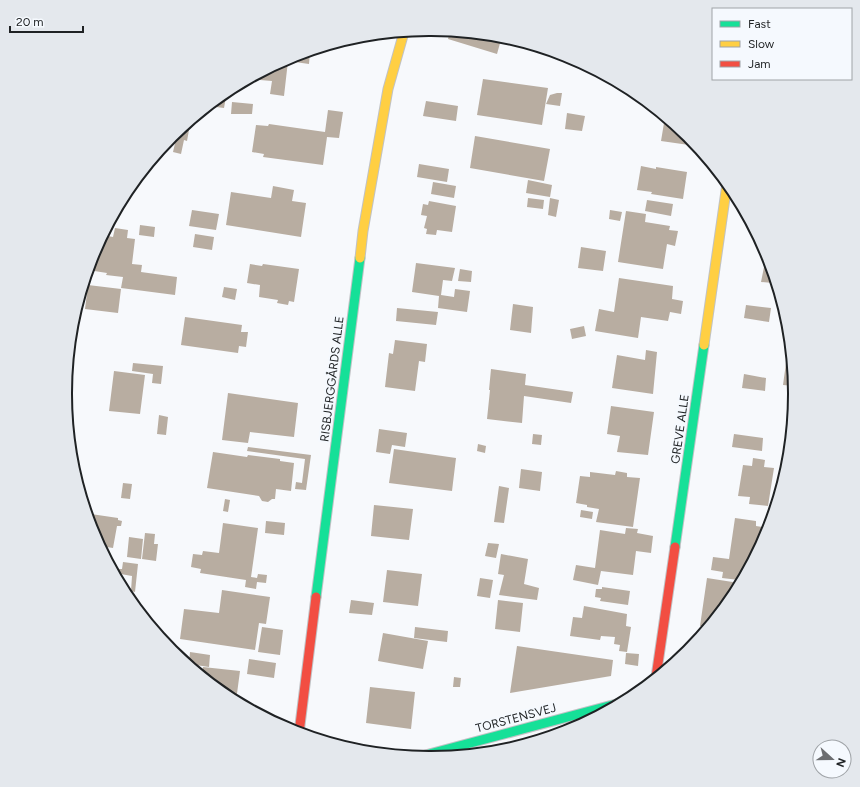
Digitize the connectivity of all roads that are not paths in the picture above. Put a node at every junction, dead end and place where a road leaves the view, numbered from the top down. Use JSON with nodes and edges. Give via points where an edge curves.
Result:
{"nodes":[{"id":1,"x":402,"y":37,"type":"edge"},
{"id":2,"x":726,"y":193,"type":"edge"},
{"id":3,"x":657,"y":669,"type":"edge"},
{"id":4,"x":598,"y":709,"type":"edge"},
{"id":5,"x":300,"y":726,"type":"edge"},
{"id":6,"x":442,"y":750,"type":"edge"}],
"edges":[{"from":1,"to":5,"type":"street","name":"RISBJERGGÅRDS ALLE","via":[[388,89],[363,231]]},
{"from":2,"to":3,"type":"street","name":"GREVE ALLE"},
{"from":4,"to":6,"type":"street","name":"TORSTENSVEJ"}]}
